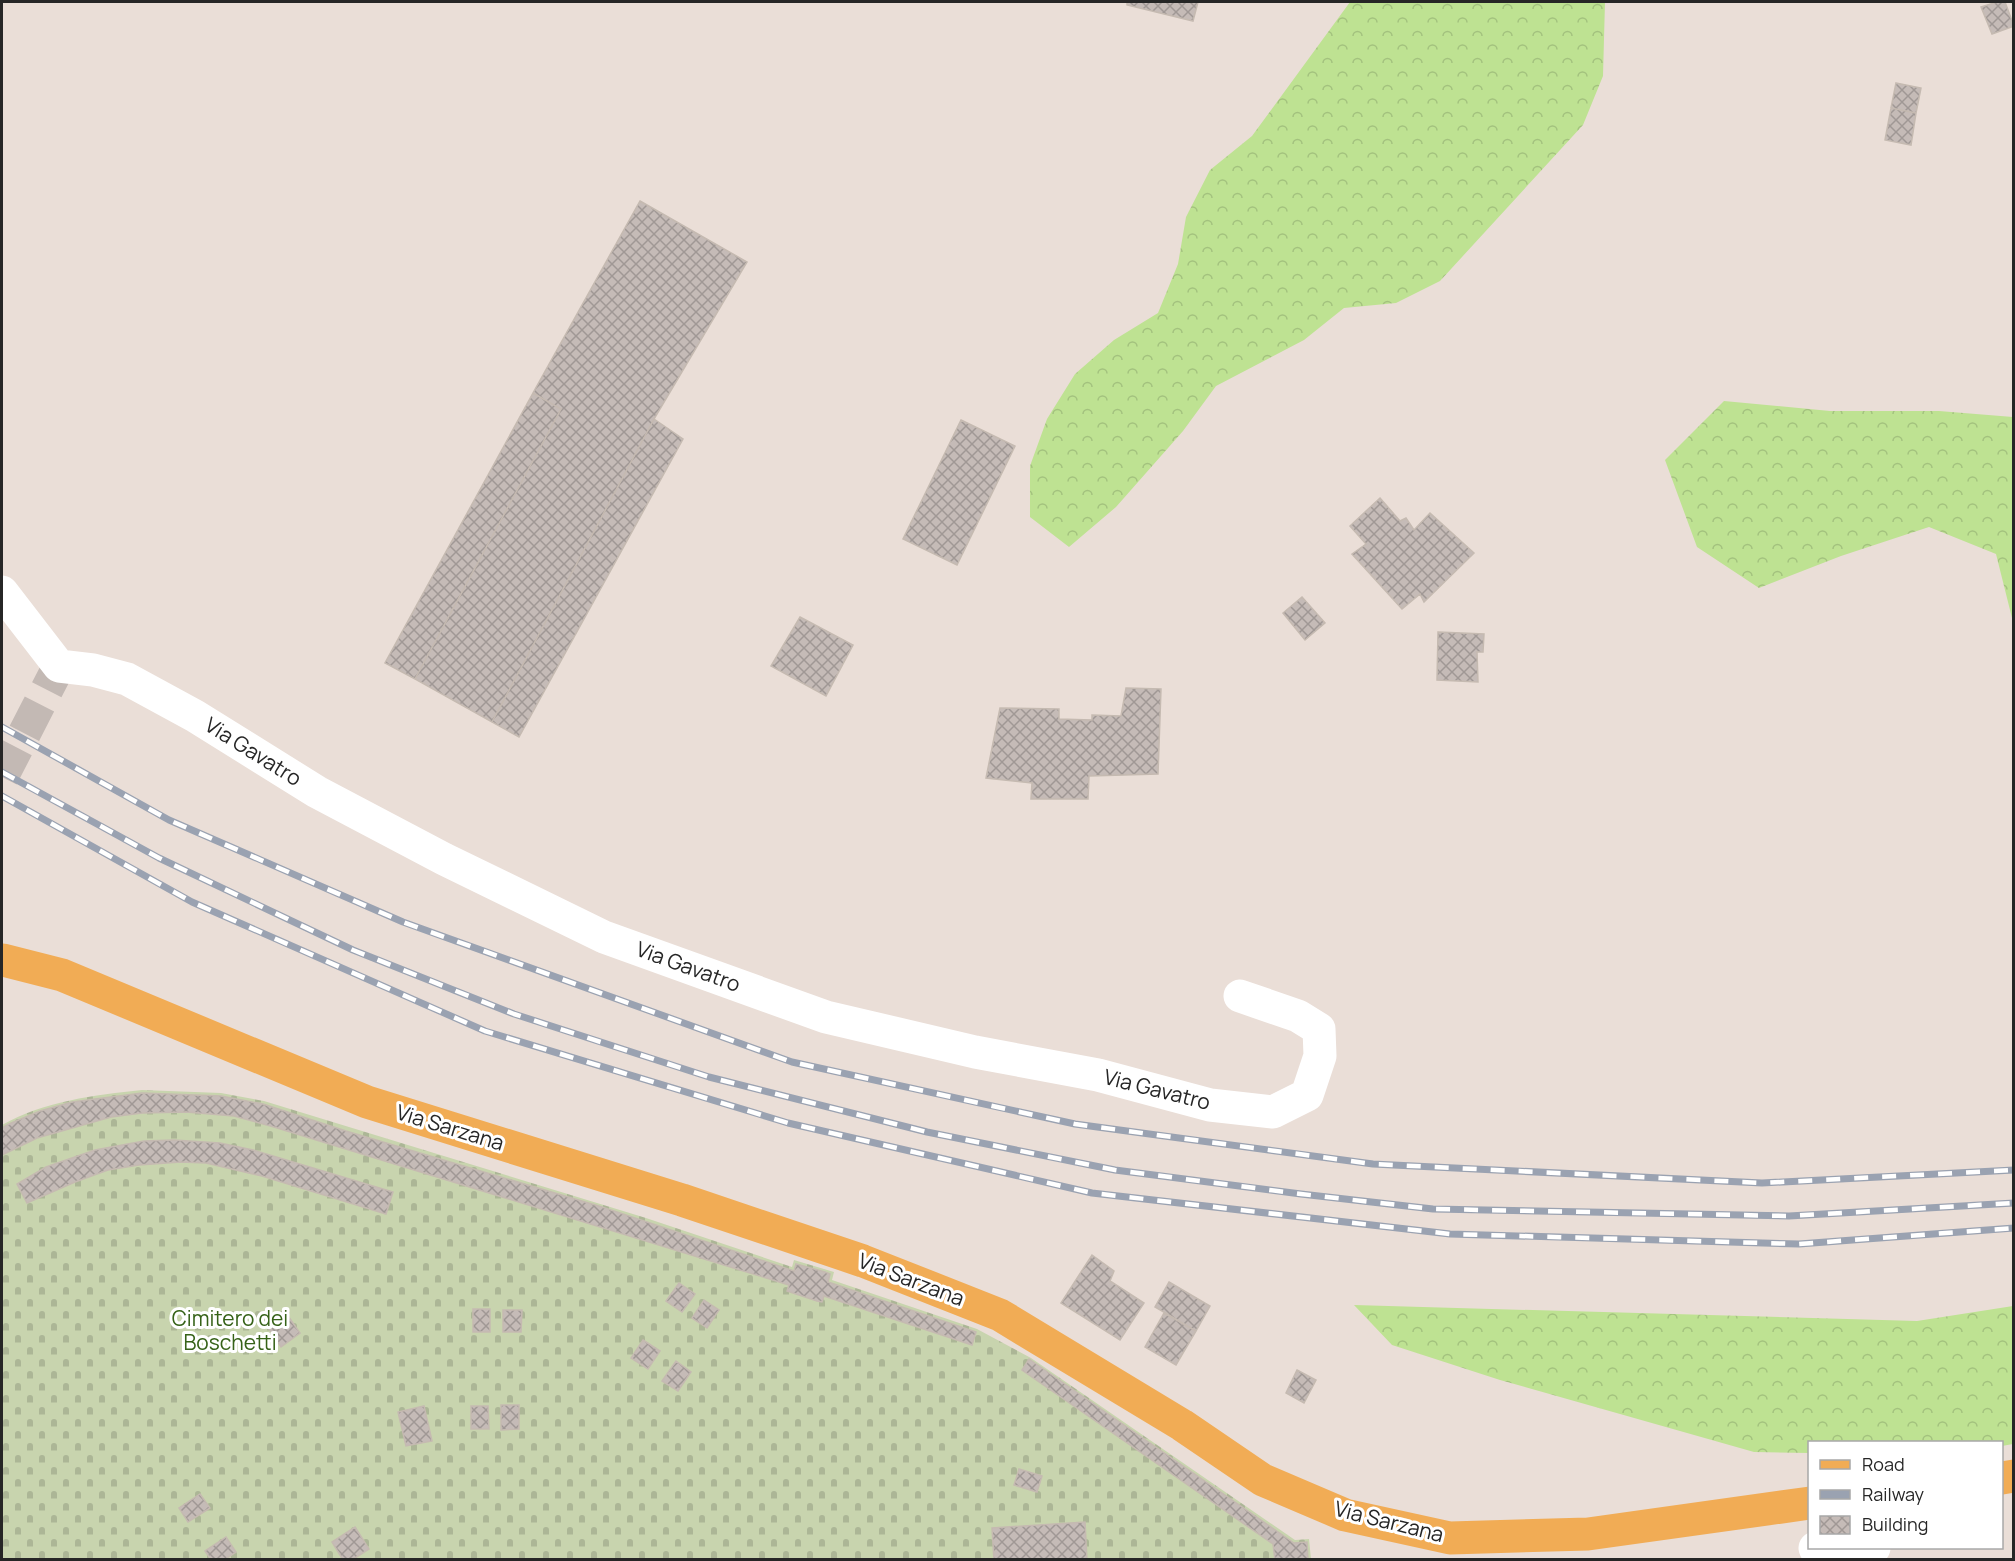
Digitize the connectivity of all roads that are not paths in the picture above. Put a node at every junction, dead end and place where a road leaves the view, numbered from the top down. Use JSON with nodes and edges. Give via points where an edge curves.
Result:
{"nodes":[{"id":1,"x":2,"y":592,"type":"edge"},
{"id":2,"x":2,"y":953,"type":"edge"},
{"id":3,"x":1240,"y":996,"type":"dead end"},
{"id":4,"x":1802,"y":1504,"type":"edge"},
{"id":5,"x":1808,"y":1531,"type":"edge"},
{"id":6,"x":1816,"y":1549,"type":"edge"},
{"id":7,"x":1867,"y":1549,"type":"edge"}],
"edges":[{"from":1,"to":3,"type":"street","name":"Via Gavatro","via":[[59,666],[127,678],[317,792],[604,937],[826,1017],[975,1052],[1098,1075],[1210,1105],[1273,1112],[1307,1095],[1320,1056],[1319,1029],[1298,1016]]},
{"from":2,"to":4,"type":"main road","name":"Via Sarzana","via":[[367,1102],[682,1200],[863,1261],[1000,1315],[1182,1425],[1263,1480],[1345,1515],[1450,1538],[1588,1534]]},
{"from":4,"to":5,"type":"street"},
{"from":6,"to":7,"type":"street","via":[[1819,1556]]}]}
